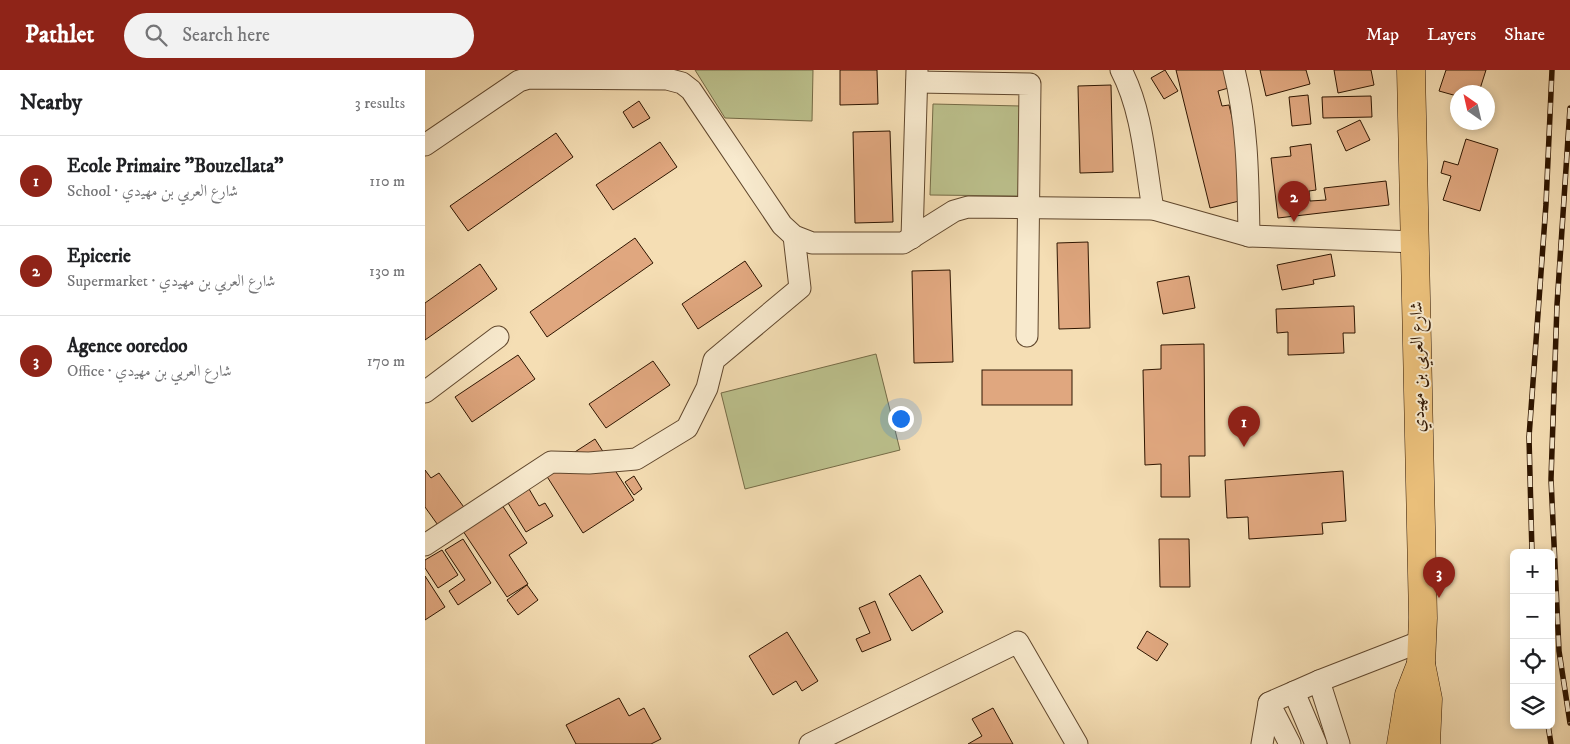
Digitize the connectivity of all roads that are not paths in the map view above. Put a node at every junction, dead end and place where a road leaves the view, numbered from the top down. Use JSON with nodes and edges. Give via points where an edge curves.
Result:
{"nodes":[{"id":1,"x":679,"y":70,"type":"edge"},
{"id":2,"x":1121,"y":70,"type":"edge"},
{"id":3,"x":1234,"y":70,"type":"edge"},
{"id":4,"x":1411,"y":70,"type":"edge"},
{"id":5,"x":523,"y":75,"type":"edge"},
{"id":6,"x":917,"y":76,"type":"edge"},
{"id":7,"x":691,"y":90,"type":"junction"},
{"id":8,"x":425,"y":144,"type":"edge"},
{"id":9,"x":1028,"y":207,"type":"junction"},
{"id":10,"x":1153,"y":209,"type":"junction"},
{"id":11,"x":794,"y":236,"type":"junction"},
{"id":12,"x":1249,"y":236,"type":"junction"},
{"id":13,"x":912,"y":238,"type":"junction"},
{"id":14,"x":1416,"y":242,"type":"junction"},
{"id":15,"x":1027,"y":336,"type":"dead end"},
{"id":16,"x":498,"y":337,"type":"dead end"},
{"id":17,"x":425,"y":392,"type":"edge"},
{"id":18,"x":425,"y":545,"type":"edge"},
{"id":19,"x":1422,"y":652,"type":"junction"},
{"id":20,"x":1319,"y":681,"type":"junction"},
{"id":21,"x":1294,"y":692,"type":"junction"},
{"id":22,"x":1269,"y":703,"type":"junction"},
{"id":23,"x":832,"y":739,"type":"edge"},
{"id":24,"x":809,"y":744,"type":"edge"},
{"id":25,"x":1077,"y":744,"type":"edge"},
{"id":26,"x":1262,"y":744,"type":"edge"},
{"id":27,"x":1290,"y":744,"type":"edge"},
{"id":28,"x":1316,"y":744,"type":"edge"},
{"id":29,"x":1339,"y":744,"type":"edge"},
{"id":30,"x":1401,"y":744,"type":"edge"},
{"id":31,"x":1426,"y":744,"type":"edge"}],
"edges":[{"from":1,"to":7,"type":"street"},
{"from":2,"to":10,"type":"street","via":[[1138,114]]},
{"from":3,"to":12,"type":"street","via":[[1246,137]]},
{"from":4,"to":14,"type":"main road","name":"ﺷﺍﺭﻉ ﺍﻟﻌﺮﺑﻲ ﺑﻦ ﻣﻬﻴﺩﻱ"},
{"from":5,"to":7,"type":"street","via":[[529,78],[667,79],[682,83]]},
{"from":5,"to":8,"type":"street"},
{"from":6,"to":9,"type":"street","via":[[1030,84]]},
{"from":6,"to":13,"type":"street"},
{"from":7,"to":11,"type":"street","via":[[782,225]]},
{"from":9,"to":10,"type":"street"},
{"from":9,"to":13,"type":"street","via":[[961,209]]},
{"from":9,"to":15,"type":"street"},
{"from":10,"to":12,"type":"street"},
{"from":11,"to":13,"type":"street","via":[[812,243],[903,243]]},
{"from":11,"to":18,"type":"street","via":[[800,288],[714,360],[707,388],[687,428],[636,459],[551,462]]},
{"from":12,"to":14,"type":"street"},
{"from":14,"to":19,"type":"main road","name":"ﺷﺍﺭﻉ ﺍﻟﻌﺮﺑﻲ ﺑﻦ ﻣﻬﻴﺩﻱ"},
{"from":16,"to":17,"type":"street"},
{"from":19,"to":20,"type":"street"},
{"from":19,"to":30,"type":"main road","via":[[1409,695]]},
{"from":19,"to":31,"type":"main road","via":[[1428,699]]},
{"from":20,"to":21,"type":"street"},
{"from":20,"to":29,"type":"street"},
{"from":21,"to":22,"type":"street"},
{"from":21,"to":28,"type":"street"},
{"from":22,"to":26,"type":"street"},
{"from":22,"to":27,"type":"street"},
{"from":23,"to":24,"type":"street"},
{"from":23,"to":25,"type":"street","via":[[1018,642]]}]}
